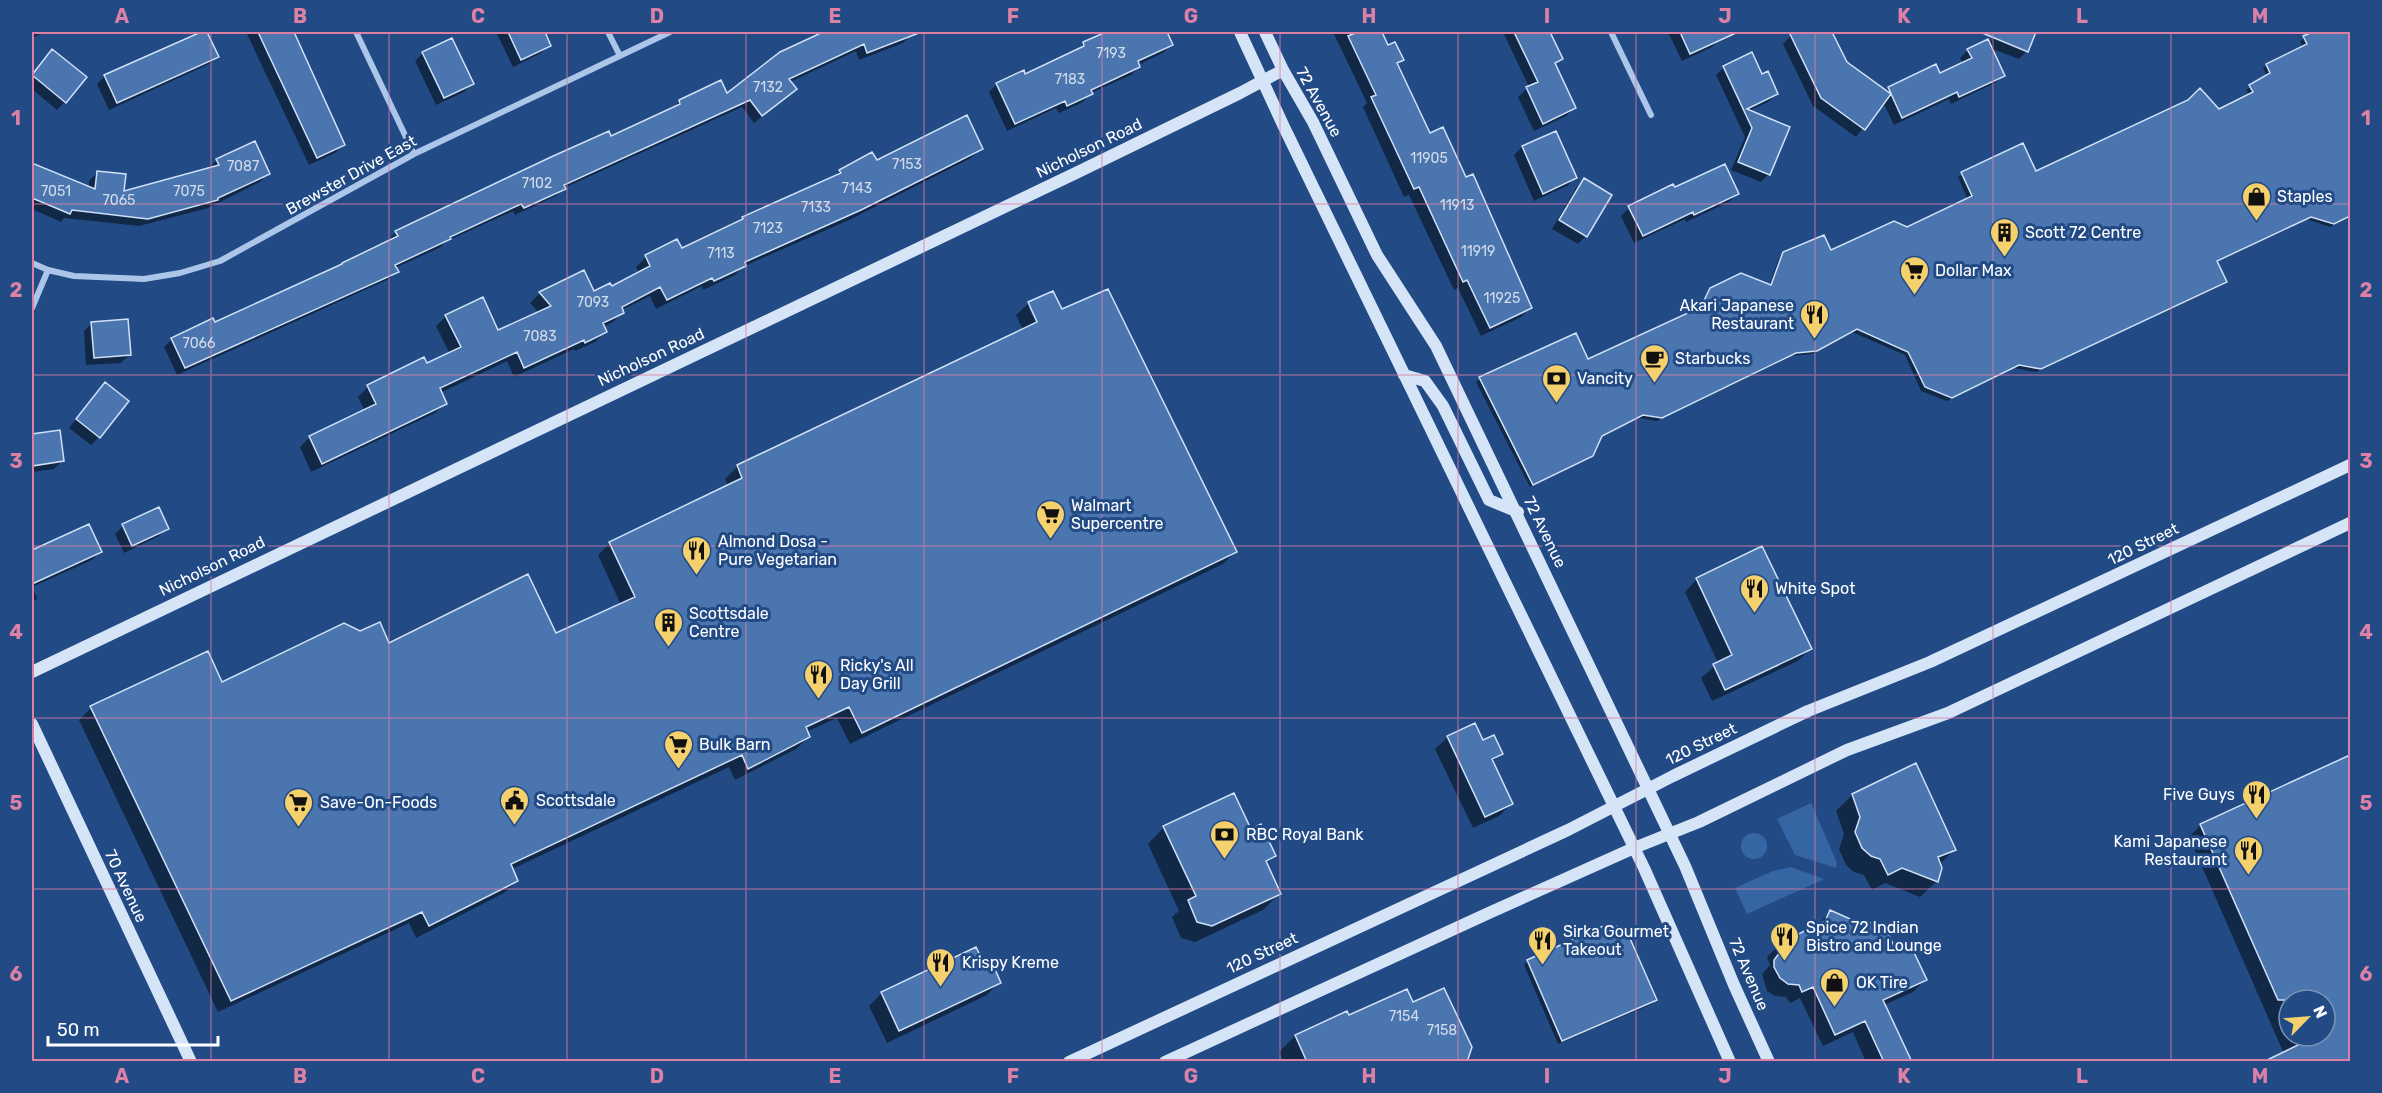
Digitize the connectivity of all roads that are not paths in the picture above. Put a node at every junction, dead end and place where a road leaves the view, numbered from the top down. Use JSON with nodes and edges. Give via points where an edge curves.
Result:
{"nodes":[{"id":1,"x":356,"y":32,"type":"edge"},
{"id":2,"x":608,"y":32,"type":"edge"},
{"id":3,"x":670,"y":32,"type":"edge"},
{"id":4,"x":1240,"y":32,"type":"edge"},
{"id":5,"x":1265,"y":32,"type":"edge"},
{"id":6,"x":1611,"y":32,"type":"edge"},
{"id":7,"x":619,"y":54,"type":"junction"},
{"id":8,"x":1283,"y":70,"type":"junction"},
{"id":9,"x":1264,"y":81,"type":"junction"},
{"id":10,"x":1651,"y":115,"type":"dead end"},
{"id":11,"x":414,"y":154,"type":"junction"},
{"id":12,"x":32,"y":263,"type":"edge"},
{"id":13,"x":48,"y":270,"type":"junction"},
{"id":14,"x":32,"y":308,"type":"edge"},
{"id":15,"x":1404,"y":375,"type":"junction"},
{"id":16,"x":2350,"y":465,"type":"edge"},
{"id":17,"x":1518,"y":512,"type":"junction"},
{"id":18,"x":2350,"y":523,"type":"edge"},
{"id":19,"x":32,"y":672,"type":"edge"},
{"id":20,"x":32,"y":724,"type":"edge"},
{"id":21,"x":1648,"y":788,"type":"junction"},
{"id":22,"x":1614,"y":806,"type":"junction"},
{"id":23,"x":1670,"y":833,"type":"junction"},
{"id":24,"x":1635,"y":848,"type":"junction"},
{"id":25,"x":191,"y":1062,"type":"edge"},
{"id":26,"x":1069,"y":1062,"type":"edge"},
{"id":27,"x":1165,"y":1062,"type":"edge"},
{"id":28,"x":1730,"y":1062,"type":"edge"},
{"id":29,"x":1769,"y":1062,"type":"edge"}],
"edges":[{"from":1,"to":11,"type":"street"},
{"from":2,"to":7,"type":"street"},
{"from":3,"to":7,"type":"street","name":"Brewster Drive East"},
{"from":4,"to":9,"type":"main road"},
{"from":5,"to":8,"type":"main road","name":"72 Avenue"},
{"from":6,"to":10,"type":"street"},
{"from":7,"to":11,"type":"street","name":"Brewster Drive East"},
{"from":8,"to":9,"type":"main road","name":"Nicholson Road"},
{"from":8,"to":17,"type":"main road","name":"72 Avenue","via":[[1313,122],[1377,255],[1437,346]]},
{"from":9,"to":15,"type":"main road"},
{"from":9,"to":19,"type":"main road","name":"Nicholson Road"},
{"from":11,"to":13,"type":"street","name":"Brewster Drive East","via":[[220,261],[144,279],[74,276]]},
{"from":12,"to":13,"type":"street","name":"Brewster Drive East"},
{"from":13,"to":14,"type":"street"},
{"from":15,"to":17,"type":"main road","via":[[1425,381],[1443,406],[1489,500]]},
{"from":15,"to":22,"type":"main road"},
{"from":16,"to":21,"type":"main road","name":"120 Street","via":[[1941,657],[1808,711]]},
{"from":17,"to":21,"type":"main road","name":"72 Avenue"},
{"from":18,"to":23,"type":"main road","via":[[1948,713],[1847,750]]},
{"from":20,"to":25,"type":"main road","name":"70 Avenue"},
{"from":21,"to":22,"type":"main road","name":"120 Street"},
{"from":21,"to":23,"type":"main road","name":"72 Avenue"},
{"from":22,"to":24,"type":"main road"},
{"from":22,"to":26,"type":"main road","name":"120 Street"},
{"from":23,"to":24,"type":"main road"},
{"from":23,"to":29,"type":"main road","name":"72 Avenue"},
{"from":24,"to":27,"type":"main road"},
{"from":24,"to":28,"type":"main road"}]}
